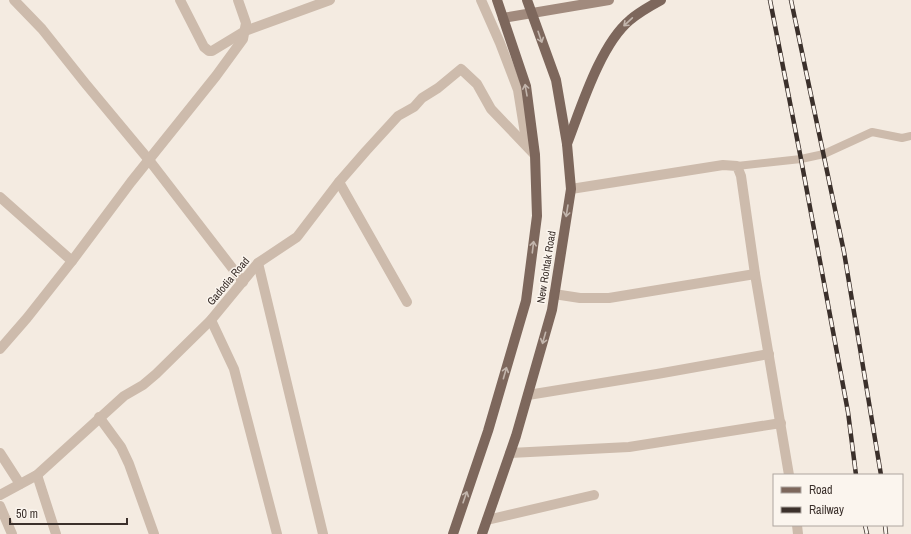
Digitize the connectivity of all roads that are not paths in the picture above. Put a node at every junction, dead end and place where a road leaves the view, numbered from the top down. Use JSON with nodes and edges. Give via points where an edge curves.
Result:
{"nodes":[{"id":1,"x":14,"y":0,"type":"edge"},
{"id":2,"x":180,"y":0,"type":"edge"},
{"id":3,"x":238,"y":0,"type":"edge"},
{"id":4,"x":330,"y":0,"type":"edge"},
{"id":5,"x":481,"y":0,"type":"edge"},
{"id":6,"x":497,"y":0,"type":"edge"},
{"id":7,"x":527,"y":0,"type":"edge"},
{"id":8,"x":608,"y":0,"type":"edge"},
{"id":9,"x":660,"y":0,"type":"edge"},
{"id":10,"x":532,"y":13,"type":"junction"},
{"id":11,"x":503,"y":18,"type":"junction"},
{"id":12,"x":245,"y":31,"type":"junction"},
{"id":13,"x":911,"y":136,"type":"edge"},
{"id":14,"x":567,"y":144,"type":"junction"},
{"id":15,"x":527,"y":146,"type":"junction"},
{"id":16,"x":535,"y":155,"type":"junction"},
{"id":17,"x":149,"y":160,"type":"junction"},
{"id":18,"x":737,"y":166,"type":"junction"},
{"id":19,"x":339,"y":182,"type":"junction"},
{"id":20,"x":571,"y":189,"type":"junction"},
{"id":21,"x":0,"y":197,"type":"edge"},
{"id":22,"x":72,"y":261,"type":"junction"},
{"id":23,"x":258,"y":263,"type":"junction"},
{"id":24,"x":755,"y":274,"type":"junction"},
{"id":25,"x":243,"y":282,"type":"junction"},
{"id":26,"x":554,"y":294,"type":"junction"},
{"id":27,"x":407,"y":302,"type":"dead end"},
{"id":28,"x":211,"y":320,"type":"junction"},
{"id":29,"x":0,"y":349,"type":"edge"},
{"id":30,"x":769,"y":354,"type":"junction"},
{"id":31,"x":528,"y":395,"type":"junction"},
{"id":32,"x":99,"y":417,"type":"junction"},
{"id":33,"x":780,"y":423,"type":"junction"},
{"id":34,"x":0,"y":453,"type":"edge"},
{"id":35,"x":510,"y":453,"type":"junction"},
{"id":36,"x":789,"y":474,"type":"edge"},
{"id":37,"x":37,"y":475,"type":"junction"},
{"id":38,"x":20,"y":484,"type":"junction"},
{"id":39,"x":0,"y":495,"type":"edge"},
{"id":40,"x":594,"y":495,"type":"dead end"},
{"id":41,"x":0,"y":506,"type":"edge"},
{"id":42,"x":487,"y":520,"type":"junction"},
{"id":43,"x":12,"y":534,"type":"edge"},
{"id":44,"x":56,"y":534,"type":"edge"},
{"id":45,"x":154,"y":534,"type":"edge"},
{"id":46,"x":277,"y":534,"type":"edge"},
{"id":47,"x":323,"y":534,"type":"edge"},
{"id":48,"x":453,"y":534,"type":"edge"},
{"id":49,"x":482,"y":534,"type":"edge"}],
"edges":[{"from":1,"to":17,"type":"street","via":[[42,29]]},
{"from":2,"to":12,"type":"street","via":[[206,50],[212,50]]},
{"from":3,"to":12,"type":"street","via":[[246,23]]},
{"from":4,"to":12,"type":"street"},
{"from":5,"to":15,"type":"street","via":[[518,90]]},
{"from":6,"to":11,"type":"main road","name":"New Rohtak Road"},
{"from":7,"to":10,"type":"main road","name":"New Rohtak Road"},
{"from":8,"to":10,"type":"main road"},
{"from":9,"to":14,"type":"main road","one_way":true,"via":[[629,20],[603,55]]},
{"from":10,"to":11,"type":"main road"},
{"from":10,"to":14,"type":"main road","name":"New Rohtak Road","one_way":true,"via":[[556,80]]},
{"from":16,"to":11,"type":"main road","name":"New Rohtak Road","one_way":true,"via":[[526,86]]},
{"from":12,"to":17,"type":"street","via":[[243,39],[216,76]]},
{"from":13,"to":18,"type":"lane","via":[[902,138],[872,132],[824,154]]},
{"from":14,"to":20,"type":"main road","name":"New Rohtak Road"},
{"from":15,"to":16,"type":"street"},
{"from":15,"to":19,"type":"street","name":"Gadodia Road","via":[[491,109],[477,84],[461,69],[414,107],[398,116]]},
{"from":48,"to":16,"type":"main road","name":"New Rohtak Road","one_way":true,"via":[[488,431],[526,301],[537,216]]},
{"from":17,"to":22,"type":"street"},
{"from":17,"to":25,"type":"street"},
{"from":18,"to":20,"type":"street","via":[[723,164]]},
{"from":18,"to":24,"type":"street","via":[[741,176]]},
{"from":19,"to":23,"type":"street","name":"Gadodia Road","via":[[297,237]]},
{"from":19,"to":27,"type":"street"},
{"from":20,"to":26,"type":"main road","name":"New Rohtak Road","one_way":true},
{"from":21,"to":22,"type":"street"},
{"from":22,"to":29,"type":"street"},
{"from":23,"to":25,"type":"street","name":"Gadodia Road"},
{"from":23,"to":47,"type":"street"},
{"from":24,"to":26,"type":"street","via":[[608,298],[580,298]]},
{"from":24,"to":30,"type":"street"},
{"from":25,"to":28,"type":"street","name":"Gadodia Road"},
{"from":26,"to":31,"type":"main road","name":"New Rohtak Road","one_way":true,"via":[[552,310]]},
{"from":28,"to":32,"type":"street","name":"Gadodia Road","via":[[143,386],[124,396]]},
{"from":28,"to":46,"type":"street","via":[[234,369]]},
{"from":30,"to":31,"type":"street"},
{"from":30,"to":33,"type":"street"},
{"from":31,"to":35,"type":"main road","name":"New Rohtak Road"},
{"from":32,"to":37,"type":"street","name":"Gadodia Road"},
{"from":32,"to":45,"type":"street","via":[[121,447],[129,464]]},
{"from":33,"to":35,"type":"street","via":[[629,447]]},
{"from":33,"to":36,"type":"street"},
{"from":34,"to":38,"type":"street"},
{"from":35,"to":42,"type":"main road","name":"New Rohtak Road"},
{"from":37,"to":38,"type":"street","name":"Gadodia Road"},
{"from":37,"to":44,"type":"street"},
{"from":38,"to":39,"type":"street","name":"Gadodia Road"},
{"from":40,"to":42,"type":"street"},
{"from":41,"to":43,"type":"street"},
{"from":42,"to":49,"type":"main road","name":"New Rohtak Road"}]}
